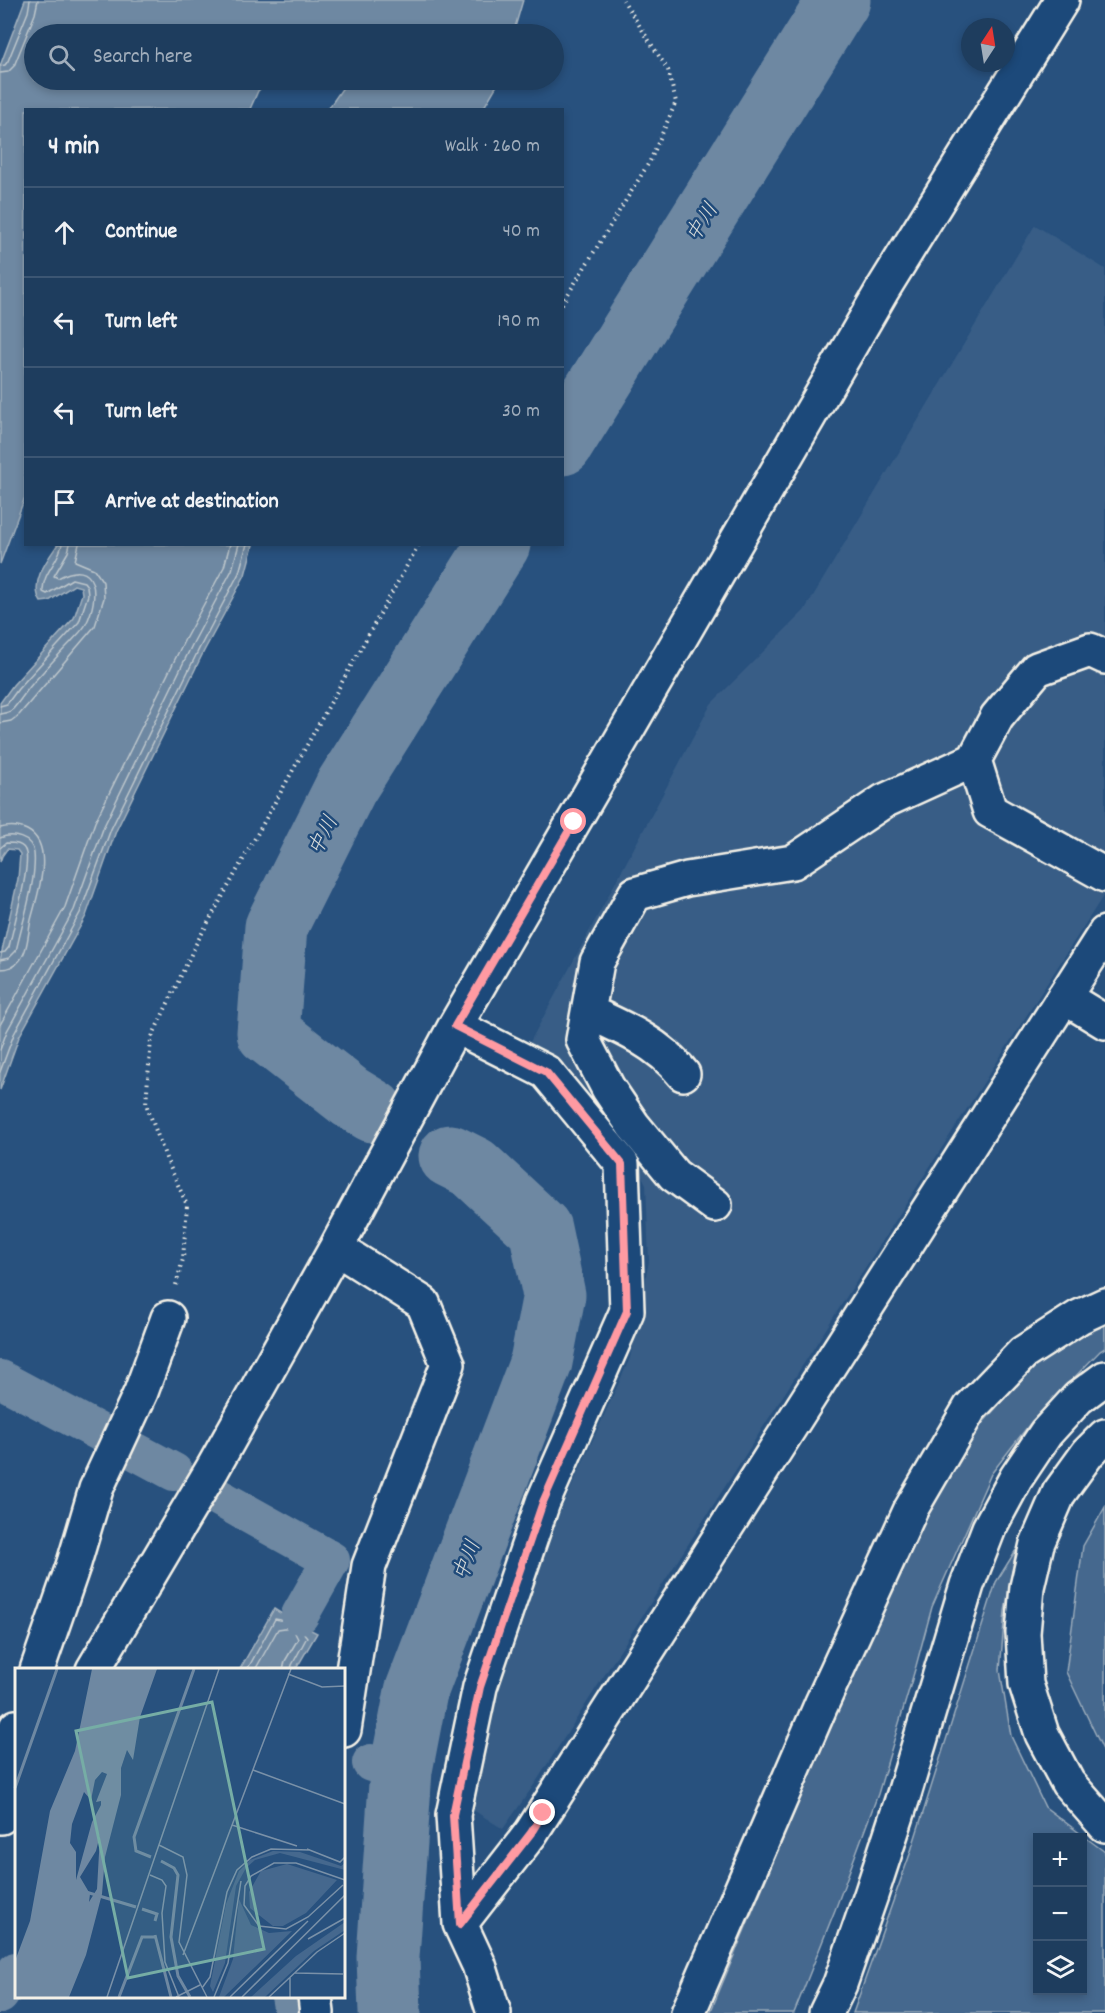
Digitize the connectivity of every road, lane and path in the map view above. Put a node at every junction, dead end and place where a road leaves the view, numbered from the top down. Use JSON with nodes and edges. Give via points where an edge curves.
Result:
{"nodes":[{"id":1,"x":623,"y":0,"type":"edge"},
{"id":2,"x":1062,"y":0,"type":"edge"},
{"id":3,"x":564,"y":301,"type":"edge"},
{"id":4,"x":418,"y":546,"type":"edge"},
{"id":5,"x":1105,"y":657,"type":"edge"},
{"id":6,"x":974,"y":760,"type":"junction"},
{"id":7,"x":1105,"y":875,"type":"edge"},
{"id":8,"x":1105,"y":933,"type":"edge"},
{"id":9,"x":1064,"y":997,"type":"junction"},
{"id":10,"x":588,"y":1012,"type":"junction"},
{"id":11,"x":1105,"y":1022,"type":"edge"},
{"id":12,"x":455,"y":1026,"type":"junction"},
{"id":13,"x":683,"y":1074,"type":"dead end"},
{"id":14,"x":715,"y":1205,"type":"dead end"},
{"id":15,"x":336,"y":1248,"type":"junction"},
{"id":16,"x":1105,"y":1305,"type":"edge"},
{"id":17,"x":168,"y":1318,"type":"joint"},
{"id":18,"x":1105,"y":1378,"type":"edge"},
{"id":19,"x":1105,"y":1436,"type":"edge"},
{"id":20,"x":38,"y":1668,"type":"edge"},
{"id":21,"x":94,"y":1668,"type":"edge"},
{"id":22,"x":345,"y":1723,"type":"edge"},
{"id":23,"x":15,"y":1730,"type":"edge"},
{"id":24,"x":15,"y":1794,"type":"edge"},
{"id":25,"x":0,"y":1817,"type":"edge"},
{"id":26,"x":1105,"y":1825,"type":"edge"},
{"id":27,"x":460,"y":1924,"type":"junction"},
{"id":28,"x":315,"y":1998,"type":"edge"},
{"id":29,"x":317,"y":2013,"type":"edge"},
{"id":30,"x":494,"y":2013,"type":"edge"},
{"id":31,"x":688,"y":2013,"type":"edge"},
{"id":32,"x":826,"y":2013,"type":"edge"}],
"edges":[{"from":1,"to":3,"type":"path","via":[[668,70],[676,102],[650,161]]},
{"from":2,"to":12,"type":"main road","via":[[883,289]]},
{"from":4,"to":17,"type":"path","via":[[196,944],[151,1039],[147,1104],[188,1205],[183,1259]]},
{"from":5,"to":6,"type":"main road","via":[[1090,650],[1036,669],[997,717]]},
{"from":6,"to":7,"type":"main road","via":[[990,811]]},
{"from":6,"to":10,"type":"main road","via":[[884,801],[793,862],[687,879],[635,894],[597,962]]},
{"from":8,"to":9,"type":"main road"},
{"from":9,"to":11,"type":"main road"},
{"from":9,"to":27,"type":"main road","via":[[531,1833]]},
{"from":10,"to":13,"type":"main road","via":[[626,1028],[674,1062]]},
{"from":10,"to":14,"type":"main road","via":[[583,1040],[608,1088],[674,1175]]},
{"from":12,"to":15,"type":"main road"},
{"from":12,"to":27,"type":"main road","via":[[546,1072],[622,1164],[627,1311],[543,1502],[480,1687],[453,1815]]},
{"from":15,"to":21,"type":"main road","via":[[213,1468]]},
{"from":15,"to":22,"type":"main road","via":[[423,1303],[448,1364],[369,1566]]},
{"from":16,"to":31,"type":"main road","via":[[1078,1317],[1023,1353],[964,1418],[897,1540]]},
{"from":17,"to":20,"type":"main road","via":[[141,1392],[96,1489]]},
{"from":18,"to":32,"type":"main road","via":[[1078,1398],[1046,1433],[989,1528],[967,1585],[871,1895]]},
{"from":19,"to":26,"type":"main road","via":[[1088,1452],[1059,1493],[1037,1544],[1027,1587],[1023,1633],[1026,1684],[1042,1734],[1068,1783]]},
{"from":23,"to":25,"type":"main road","via":[[2,1772]]},
{"from":24,"to":25,"type":"main road"},
{"from":27,"to":30,"type":"main road","via":[[479,1965]]},
{"from":28,"to":29,"type":"main road"}]}
